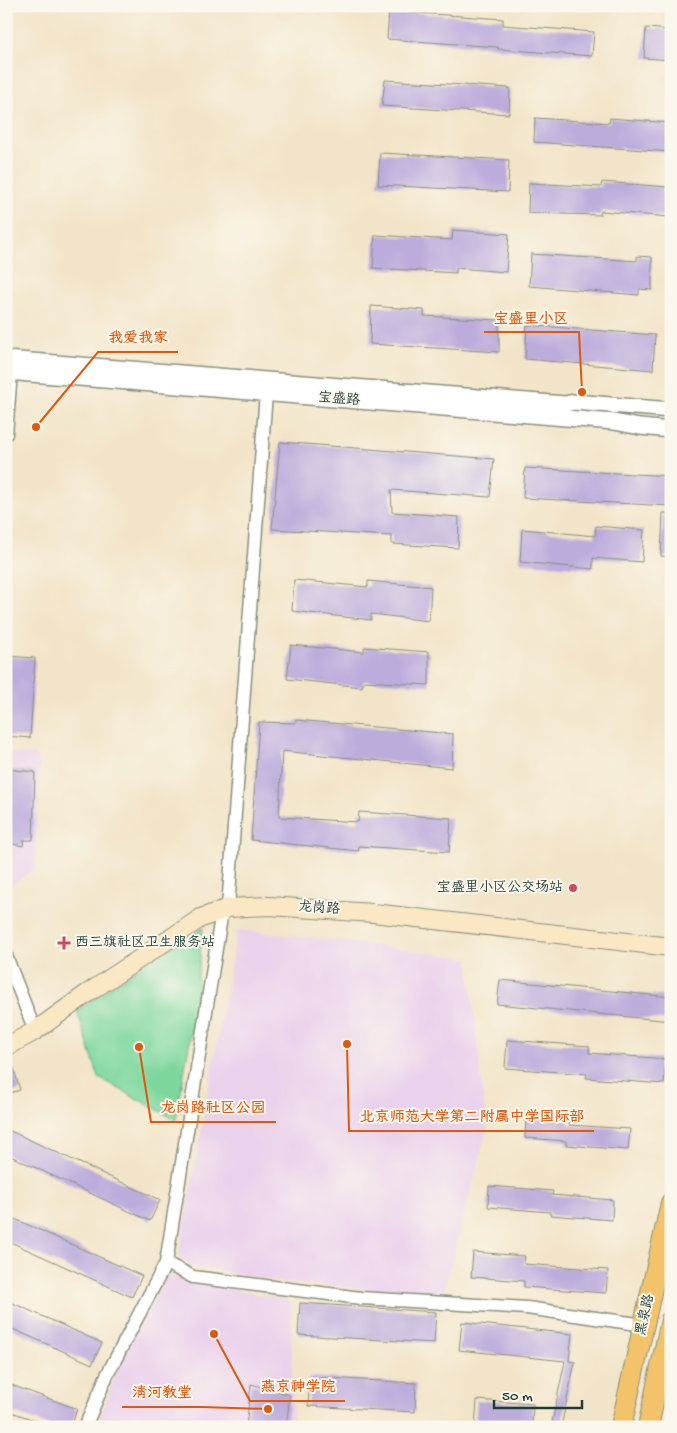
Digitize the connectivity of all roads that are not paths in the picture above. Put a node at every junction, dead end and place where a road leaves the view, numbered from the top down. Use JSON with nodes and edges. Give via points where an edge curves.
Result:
{"nodes":[{"id":1,"x":8,"y":368,"type":"edge"},
{"id":2,"x":266,"y":393,"type":"junction"},
{"id":3,"x":671,"y":410,"type":"edge"},
{"id":4,"x":671,"y":430,"type":"edge"},
{"id":5,"x":6,"y":434,"type":"edge"},
{"id":6,"x":225,"y":909,"type":"junction"},
{"id":7,"x":671,"y":947,"type":"edge"},
{"id":8,"x":6,"y":956,"type":"edge"},
{"id":9,"x":35,"y":1031,"type":"junction"},
{"id":10,"x":6,"y":1046,"type":"edge"},
{"id":11,"x":671,"y":1202,"type":"edge"},
{"id":12,"x":166,"y":1263,"type":"junction"},
{"id":13,"x":671,"y":1320,"type":"edge"},
{"id":14,"x":644,"y":1326,"type":"junction"},
{"id":15,"x":85,"y":1427,"type":"edge"},
{"id":16,"x":621,"y":1427,"type":"edge"},
{"id":17,"x":648,"y":1427,"type":"edge"}],
"edges":[{"from":1,"to":2,"type":"street","name":"宝盛路"},
{"from":1,"to":3,"type":"street","name":"宝盛路"},
{"from":1,"to":5,"type":"street"},
{"from":2,"to":4,"type":"street","name":"宝盛路","via":[[614,422]]},
{"from":2,"to":6,"type":"street"},
{"from":6,"to":7,"type":"main road","name":"龙岗路","via":[[269,906],[374,913]]},
{"from":6,"to":9,"type":"main road","name":"龙岗路","via":[[201,918]]},
{"from":6,"to":12,"type":"street"},
{"from":8,"to":9,"type":"street"},
{"from":9,"to":10,"type":"main road","name":"龙岗路"},
{"from":11,"to":14,"type":"main road","name":"黑泉路"},
{"from":12,"to":14,"type":"street","via":[[203,1278],[361,1298],[526,1308]]},
{"from":12,"to":15,"type":"street","via":[[106,1375]]},
{"from":13,"to":17,"type":"main road","name":"黑泉路"},
{"from":14,"to":16,"type":"main road","name":"黑泉路"}]}
